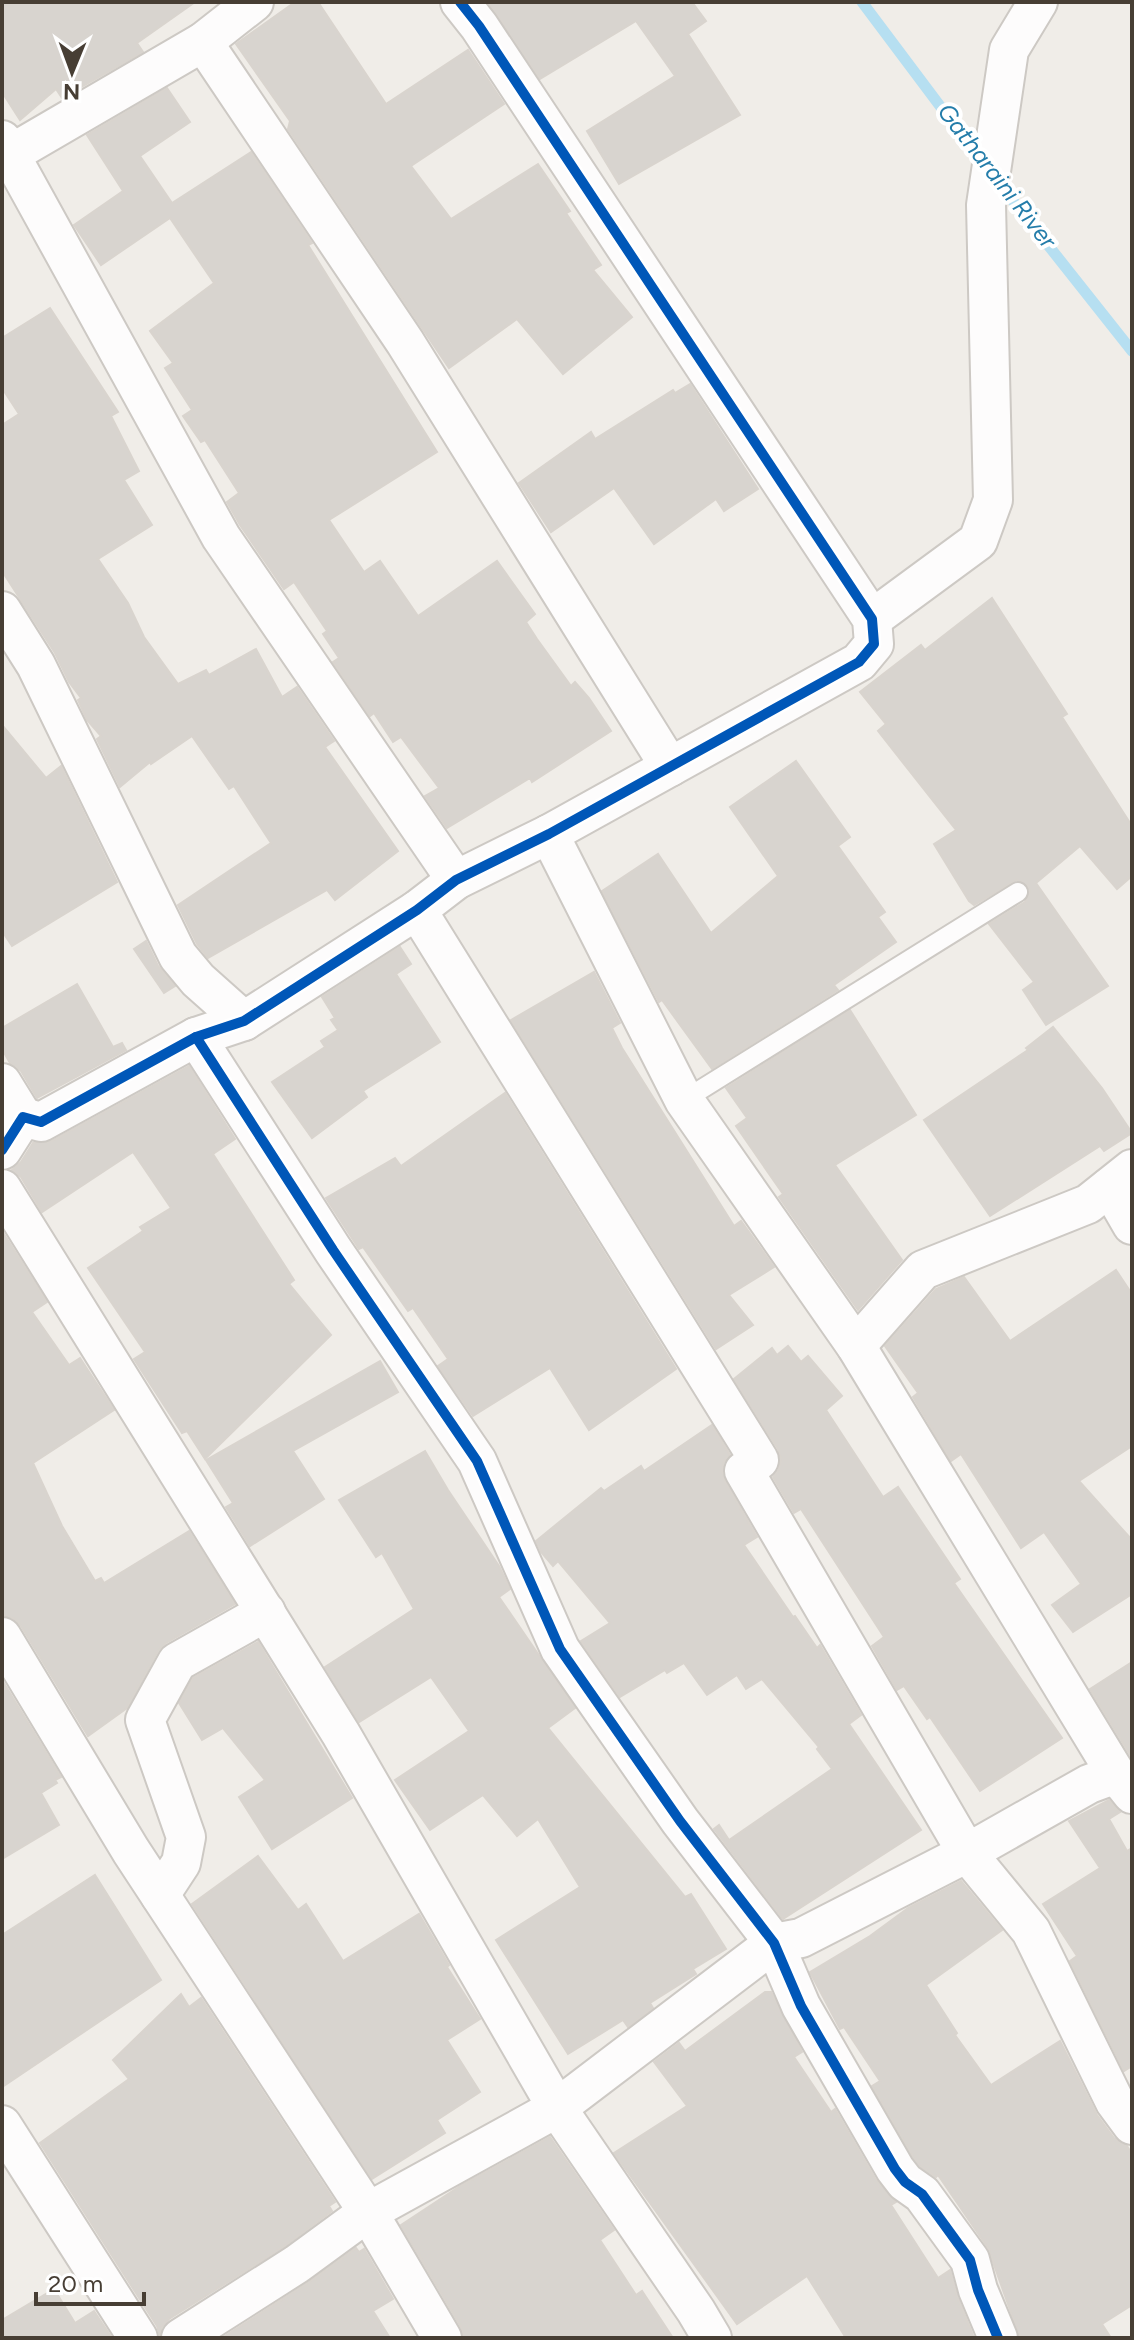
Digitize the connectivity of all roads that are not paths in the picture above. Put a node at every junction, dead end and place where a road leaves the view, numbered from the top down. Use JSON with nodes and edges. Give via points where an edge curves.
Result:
{"nodes":[{"id":1,"x":254,"y":2,"type":"edge"},
{"id":2,"x":460,"y":2,"type":"edge"},
{"id":3,"x":1038,"y":2,"type":"edge"},
{"id":4,"x":203,"y":42,"type":"junction"},
{"id":5,"x":5,"y":150,"type":"edge"},
{"id":6,"x":2,"y":611,"type":"edge"},
{"id":7,"x":872,"y":619,"type":"junction"},
{"id":8,"x":670,"y":767,"type":"junction"},
{"id":9,"x":549,"y":834,"type":"junction"},
{"id":10,"x":456,"y":880,"type":"junction"},
{"id":11,"x":1018,"y":892,"type":"dead end"},
{"id":12,"x":417,"y":910,"type":"junction"},
{"id":13,"x":244,"y":1021,"type":"junction"},
{"id":14,"x":196,"y":1037,"type":"junction"},
{"id":15,"x":2,"y":1083,"type":"edge"},
{"id":16,"x":684,"y":1100,"type":"junction"},
{"id":17,"x":23,"y":1117,"type":"junction"},
{"id":18,"x":2,"y":1150,"type":"edge"},
{"id":19,"x":1121,"y":1178,"type":"edge"},
{"id":20,"x":2,"y":1189,"type":"edge"},
{"id":21,"x":1132,"y":1225,"type":"edge"},
{"id":22,"x":856,"y":1346,"type":"junction"},
{"id":23,"x":266,"y":1612,"type":"junction"},
{"id":24,"x":2,"y":1637,"type":"edge"},
{"id":25,"x":1124,"y":1784,"type":"edge"},
{"id":26,"x":967,"y":1853,"type":"junction"},
{"id":27,"x":160,"y":1895,"type":"junction"},
{"id":28,"x":774,"y":1943,"type":"junction"},
{"id":29,"x":557,"y":2108,"type":"junction"},
{"id":30,"x":2,"y":2125,"type":"edge"},
{"id":31,"x":1132,"y":2125,"type":"edge"},
{"id":32,"x":368,"y":2212,"type":"junction"},
{"id":33,"x":138,"y":2338,"type":"edge"},
{"id":34,"x":181,"y":2338,"type":"edge"},
{"id":35,"x":442,"y":2338,"type":"edge"},
{"id":36,"x":712,"y":2338,"type":"edge"},
{"id":37,"x":998,"y":2338,"type":"edge"}],
"edges":[{"from":1,"to":4,"type":"street"},
{"from":2,"to":7,"type":"street"},
{"from":3,"to":7,"type":"street","via":[[1009,50],[986,205],[993,500],[978,541]]},
{"from":4,"to":5,"type":"street"},
{"from":4,"to":8,"type":"street","via":[[405,342]]},
{"from":5,"to":10,"type":"street","via":[[221,537]]},
{"from":6,"to":13,"type":"street","via":[[36,665],[178,956]]},
{"from":7,"to":8,"type":"street","via":[[874,644],[859,662]]},
{"from":8,"to":9,"type":"street"},
{"from":9,"to":10,"type":"street"},
{"from":9,"to":16,"type":"street"},
{"from":10,"to":12,"type":"street"},
{"from":11,"to":16,"type":"lane"},
{"from":12,"to":13,"type":"street"},
{"from":12,"to":26,"type":"street","via":[[759,1460],[744,1471]]},
{"from":13,"to":14,"type":"street"},
{"from":14,"to":17,"type":"street","via":[[41,1122]]},
{"from":14,"to":28,"type":"street","via":[[477,1461],[560,1649],[680,1821]]},
{"from":15,"to":17,"type":"street"},
{"from":16,"to":22,"type":"street"},
{"from":17,"to":18,"type":"street"},
{"from":19,"to":21,"type":"street"},
{"from":19,"to":22,"type":"street","via":[[1088,1204],[923,1270]]},
{"from":20,"to":23,"type":"street"},
{"from":22,"to":25,"type":"street"},
{"from":23,"to":27,"type":"street","via":[[177,1662],[145,1720],[186,1837],[181,1863]]},
{"from":23,"to":29,"type":"street"},
{"from":24,"to":27,"type":"street"},
{"from":25,"to":26,"type":"street","via":[[1089,1784]]},
{"from":26,"to":28,"type":"street","via":[[801,1938]]},
{"from":26,"to":31,"type":"street","via":[[1031,1931],[1115,2102]]},
{"from":27,"to":32,"type":"street"},
{"from":28,"to":29,"type":"street"},
{"from":28,"to":37,"type":"street","via":[[801,2006],[895,2169],[922,2194],[970,2260]]},
{"from":29,"to":32,"type":"street"},
{"from":29,"to":36,"type":"street"},
{"from":30,"to":33,"type":"street"},
{"from":32,"to":34,"type":"street"},
{"from":32,"to":35,"type":"street"}]}
